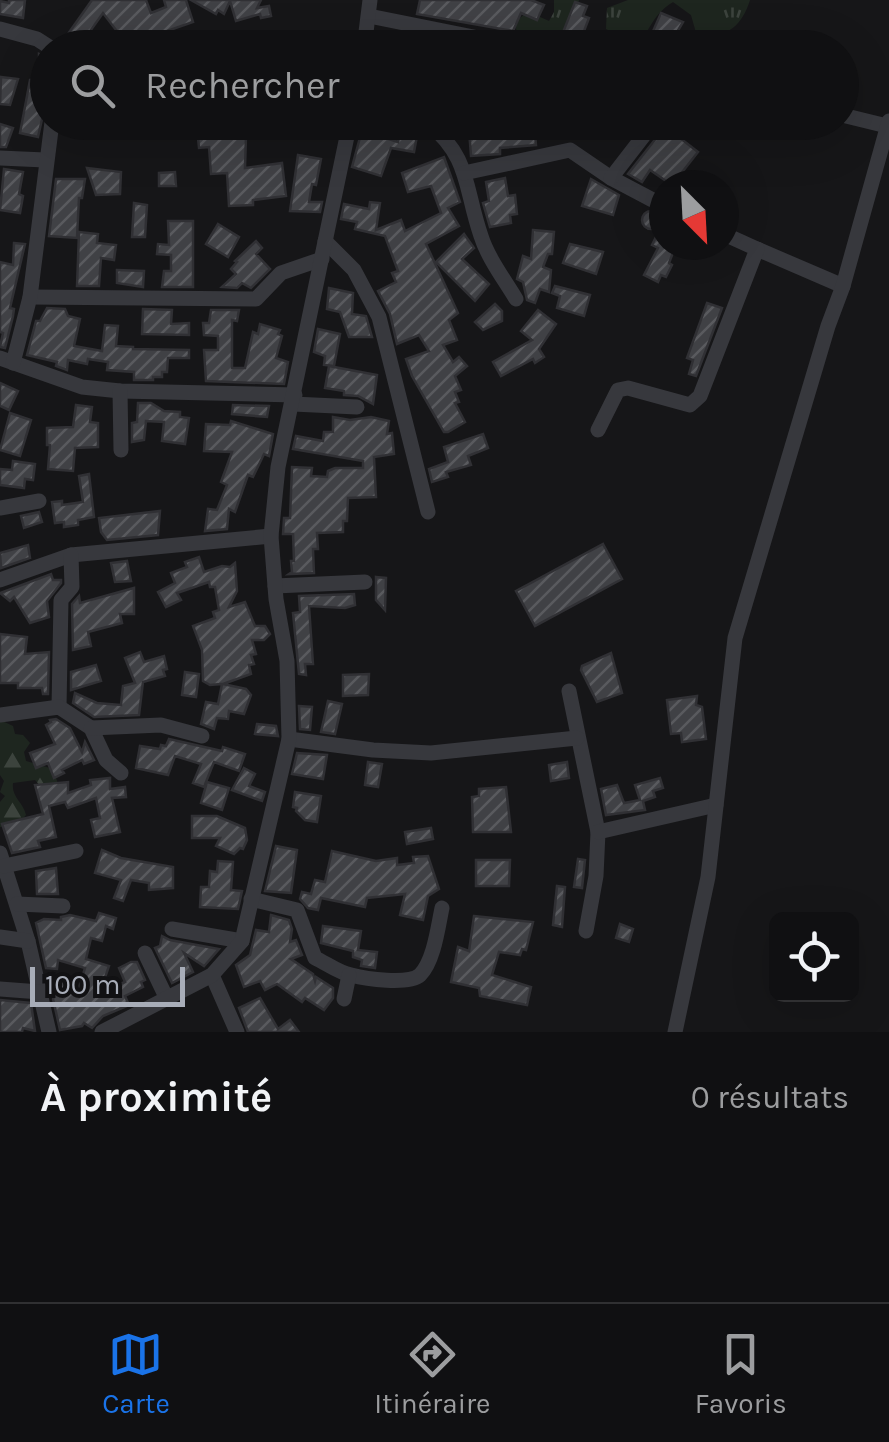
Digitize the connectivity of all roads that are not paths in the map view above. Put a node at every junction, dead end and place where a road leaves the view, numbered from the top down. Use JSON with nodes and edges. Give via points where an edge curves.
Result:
{"nodes":[{"id":1,"x":370,"y":8,"type":"edge"},
{"id":2,"x":0,"y":29,"type":"edge"},
{"id":3,"x":457,"y":30,"type":"edge"},
{"id":4,"x":30,"y":37,"type":"edge"},
{"id":5,"x":859,"y":118,"type":"edge"},
{"id":6,"x":888,"y":124,"type":"edge"},
{"id":7,"x":49,"y":140,"type":"edge"},
{"id":8,"x":346,"y":140,"type":"edge"},
{"id":9,"x":449,"y":140,"type":"edge"},
{"id":10,"x":640,"y":140,"type":"edge"},
{"id":11,"x":0,"y":158,"type":"edge"},
{"id":12,"x":45,"y":160,"type":"junction"},
{"id":13,"x":464,"y":173,"type":"junction"},
{"id":14,"x":611,"y":178,"type":"junction"},
{"id":15,"x":649,"y":198,"type":"edge"},
{"id":16,"x":325,"y":241,"type":"junction"},
{"id":17,"x":739,"y":241,"type":"edge"},
{"id":18,"x":757,"y":249,"type":"junction"},
{"id":19,"x":322,"y":259,"type":"junction"},
{"id":20,"x":844,"y":286,"type":"junction"},
{"id":21,"x":30,"y":298,"type":"junction"},
{"id":22,"x":516,"y":299,"type":"dead end"},
{"id":23,"x":6,"y":361,"type":"edge"},
{"id":24,"x":120,"y":391,"type":"junction"},
{"id":25,"x":294,"y":399,"type":"junction"},
{"id":26,"x":357,"y":407,"type":"dead end"},
{"id":27,"x":598,"y":430,"type":"dead end"},
{"id":28,"x":121,"y":450,"type":"dead end"},
{"id":29,"x":39,"y":500,"type":"dead end"},
{"id":30,"x":0,"y":508,"type":"edge"},
{"id":31,"x":428,"y":512,"type":"dead end"},
{"id":32,"x":271,"y":536,"type":"junction"},
{"id":33,"x":71,"y":555,"type":"junction"},
{"id":34,"x":0,"y":580,"type":"edge"},
{"id":35,"x":365,"y":582,"type":"dead end"},
{"id":36,"x":275,"y":586,"type":"junction"},
{"id":37,"x":568,"y":690,"type":"dead end"},
{"id":38,"x":59,"y":707,"type":"junction"},
{"id":39,"x":0,"y":715,"type":"edge"},
{"id":40,"x":90,"y":728,"type":"junction"},
{"id":41,"x":202,"y":736,"type":"dead end"},
{"id":42,"x":577,"y":738,"type":"junction"},
{"id":43,"x":289,"y":739,"type":"junction"},
{"id":44,"x":121,"y":772,"type":"dead end"},
{"id":45,"x":716,"y":805,"type":"junction"},
{"id":46,"x":598,"y":832,"type":"junction"},
{"id":47,"x":76,"y":851,"type":"dead end"},
{"id":48,"x":2,"y":860,"type":"edge"},
{"id":49,"x":251,"y":899,"type":"junction"},
{"id":50,"x":17,"y":904,"type":"junction"},
{"id":51,"x":63,"y":906,"type":"dead end"},
{"id":52,"x":442,"y":908,"type":"dead end"},
{"id":53,"x":172,"y":929,"type":"dead end"},
{"id":54,"x":586,"y":931,"type":"dead end"},
{"id":55,"x":0,"y":936,"type":"edge"},
{"id":56,"x":28,"y":941,"type":"junction"},
{"id":57,"x":242,"y":941,"type":"junction"},
{"id":58,"x":145,"y":954,"type":"dead end"},
{"id":59,"x":212,"y":975,"type":"junction"},
{"id":60,"x":349,"y":976,"type":"junction"},
{"id":61,"x":0,"y":989,"type":"edge"},
{"id":62,"x":40,"y":992,"type":"junction"},
{"id":63,"x":344,"y":999,"type":"dead end"},
{"id":64,"x":167,"y":1000,"type":"junction"},
{"id":65,"x":49,"y":1032,"type":"edge"},
{"id":66,"x":102,"y":1032,"type":"edge"},
{"id":67,"x":238,"y":1032,"type":"edge"},
{"id":68,"x":674,"y":1032,"type":"edge"}],
"edges":[{"from":1,"to":3,"type":"street"},
{"from":2,"to":4,"type":"street"},
{"from":5,"to":6,"type":"street"},
{"from":6,"to":20,"type":"street"},
{"from":7,"to":12,"type":"street"},
{"from":8,"to":16,"type":"street"},
{"from":9,"to":13,"type":"street"},
{"from":10,"to":14,"type":"street"},
{"from":11,"to":12,"type":"street"},
{"from":12,"to":21,"type":"street"},
{"from":13,"to":14,"type":"street","via":[[570,150]]},
{"from":13,"to":22,"type":"street","via":[[482,240]]},
{"from":14,"to":15,"type":"street"},
{"from":16,"to":19,"type":"street"},
{"from":16,"to":31,"type":"street","via":[[354,270],[379,317]]},
{"from":17,"to":18,"type":"street"},
{"from":18,"to":20,"type":"street"},
{"from":18,"to":27,"type":"street","via":[[700,396],[690,405],[618,390]]},
{"from":19,"to":21,"type":"street","via":[[281,273],[256,300]]},
{"from":19,"to":25,"type":"street"},
{"from":20,"to":45,"type":"street","via":[[736,638]]},
{"from":21,"to":23,"type":"street"},
{"from":23,"to":24,"type":"street","via":[[82,387]]},
{"from":24,"to":25,"type":"street"},
{"from":24,"to":28,"type":"street"},
{"from":25,"to":26,"type":"street"},
{"from":25,"to":32,"type":"street"},
{"from":29,"to":30,"type":"street"},
{"from":32,"to":33,"type":"street"},
{"from":32,"to":36,"type":"street"},
{"from":33,"to":34,"type":"street"},
{"from":33,"to":38,"type":"street","via":[[72,587],[61,600]]},
{"from":35,"to":36,"type":"street"},
{"from":36,"to":43,"type":"street","via":[[288,661]]},
{"from":37,"to":42,"type":"street"},
{"from":38,"to":39,"type":"street"},
{"from":38,"to":40,"type":"street"},
{"from":40,"to":41,"type":"street","via":[[161,725]]},
{"from":40,"to":44,"type":"street","via":[[106,760]]},
{"from":42,"to":43,"type":"street","via":[[431,753]]},
{"from":42,"to":46,"type":"street"},
{"from":43,"to":49,"type":"street"},
{"from":45,"to":46,"type":"street"},
{"from":45,"to":68,"type":"street","via":[[708,877]]},
{"from":46,"to":54,"type":"street"},
{"from":47,"to":48,"type":"street"},
{"from":48,"to":50,"type":"street"},
{"from":49,"to":57,"type":"street"},
{"from":49,"to":60,"type":"street","via":[[298,910],[315,958]]},
{"from":50,"to":51,"type":"street"},
{"from":50,"to":56,"type":"street"},
{"from":52,"to":60,"type":"street","via":[[422,973],[410,981]]},
{"from":53,"to":57,"type":"street"},
{"from":55,"to":56,"type":"street"},
{"from":56,"to":62,"type":"street"},
{"from":57,"to":59,"type":"street"},
{"from":58,"to":64,"type":"street"},
{"from":59,"to":64,"type":"street"},
{"from":59,"to":67,"type":"street"},
{"from":60,"to":63,"type":"street"},
{"from":61,"to":62,"type":"street"},
{"from":62,"to":65,"type":"street"},
{"from":64,"to":66,"type":"street"}]}
